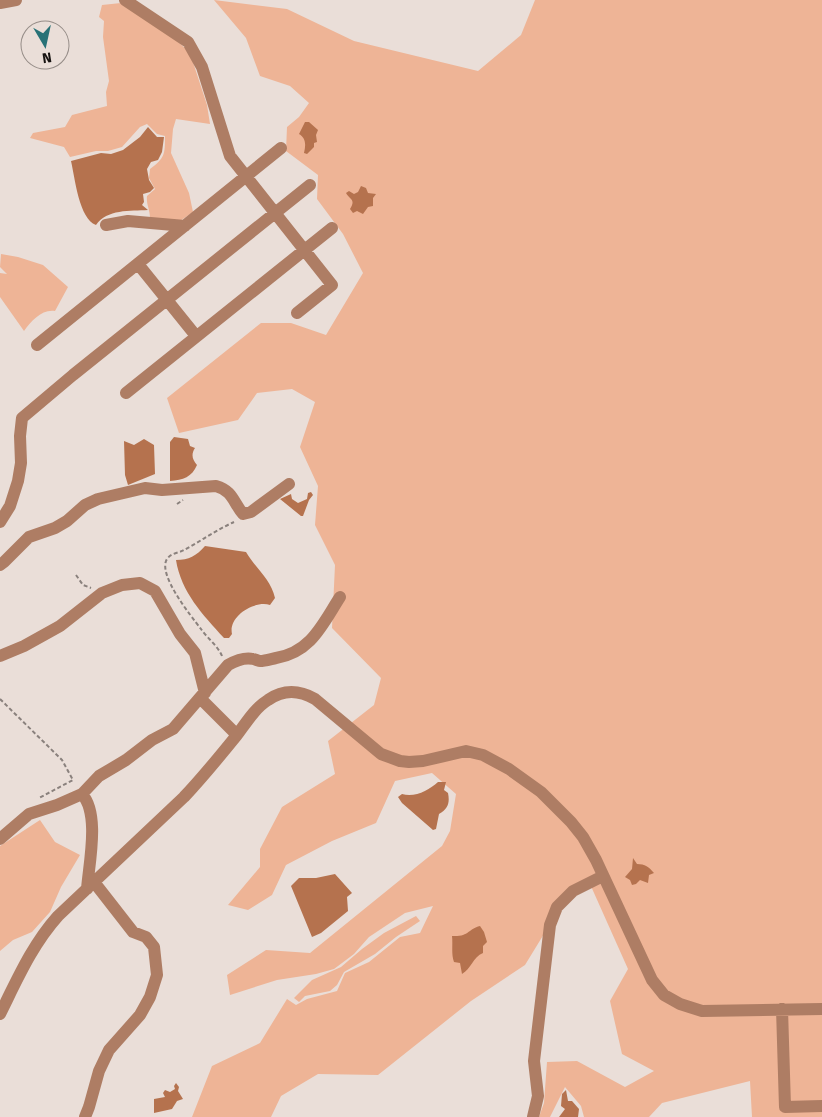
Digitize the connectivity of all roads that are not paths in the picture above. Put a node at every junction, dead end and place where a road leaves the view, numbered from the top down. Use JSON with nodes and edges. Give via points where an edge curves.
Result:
{"nodes":[{"id":1,"x":16,"y":0,"type":"edge"},
{"id":2,"x":125,"y":0,"type":"edge"},
{"id":3,"x":0,"y":3,"type":"edge"},
{"id":4,"x":281,"y":148,"type":"dead end"},
{"id":5,"x":246,"y":176,"type":"junction"},
{"id":6,"x":310,"y":185,"type":"dead end"},
{"id":7,"x":275,"y":213,"type":"junction"},
{"id":8,"x":106,"y":225,"type":"dead end"},
{"id":9,"x":185,"y":226,"type":"junction"},
{"id":10,"x":332,"y":228,"type":"dead end"},
{"id":11,"x":304,"y":250,"type":"junction"},
{"id":12,"x":138,"y":264,"type":"junction"},
{"id":13,"x":166,"y":300,"type":"junction"},
{"id":14,"x":296,"y":313,"type":"dead end"},
{"id":15,"x":196,"y":336,"type":"junction"},
{"id":16,"x":37,"y":345,"type":"dead end"},
{"id":17,"x":126,"y":393,"type":"dead end"},
{"id":18,"x":289,"y":484,"type":"dead end"},
{"id":19,"x":0,"y":522,"type":"edge"},
{"id":20,"x":0,"y":565,"type":"edge"},
{"id":21,"x":340,"y":597,"type":"dead end"},
{"id":22,"x":0,"y":656,"type":"edge"},
{"id":23,"x":202,"y":696,"type":"junction"},
{"id":24,"x":237,"y":735,"type":"junction"},
{"id":25,"x":82,"y":794,"type":"junction"},
{"id":26,"x":0,"y":839,"type":"edge"},
{"id":27,"x":603,"y":876,"type":"junction"},
{"id":28,"x":91,"y":885,"type":"junction"},
{"id":29,"x":822,"y":1009,"type":"edge"},
{"id":30,"x":782,"y":1010,"type":"junction"},
{"id":31,"x":0,"y":1014,"type":"edge"},
{"id":32,"x":822,"y":1106,"type":"edge"},
{"id":33,"x":85,"y":1117,"type":"edge"},
{"id":34,"x":533,"y":1117,"type":"edge"}],
"edges":[{"from":1,"to":3,"type":"street"},
{"from":2,"to":5,"type":"street","via":[[175,32],[192,47],[202,67],[230,156]]},
{"from":4,"to":5,"type":"street"},
{"from":5,"to":7,"type":"street"},
{"from":5,"to":9,"type":"street"},
{"from":6,"to":7,"type":"street"},
{"from":7,"to":11,"type":"street"},
{"from":7,"to":13,"type":"street"},
{"from":8,"to":9,"type":"street","via":[[128,221]]},
{"from":9,"to":12,"type":"street"},
{"from":10,"to":11,"type":"street"},
{"from":11,"to":14,"type":"street","via":[[332,285]]},
{"from":11,"to":15,"type":"street"},
{"from":12,"to":13,"type":"street"},
{"from":12,"to":16,"type":"street"},
{"from":13,"to":15,"type":"street"},
{"from":13,"to":19,"type":"street","via":[[22,418],[18,481],[10,506]]},
{"from":15,"to":17,"type":"street"},
{"from":18,"to":20,"type":"street","via":[[251,512],[243,514],[231,495],[216,486],[145,488],[98,499],[55,528],[29,536]]},
{"from":21,"to":23,"type":"street","via":[[318,632],[298,651],[260,661],[252,658],[237,660],[222,671]]},
{"from":22,"to":23,"type":"street","via":[[60,626],[102,593],[122,585],[140,583],[155,591],[195,653]]},
{"from":23,"to":24,"type":"street"},
{"from":23,"to":25,"type":"street","via":[[173,729],[99,776]]},
{"from":24,"to":27,"type":"street","via":[[266,700],[278,694],[304,692],[381,754],[400,761],[423,761],[466,752],[483,755],[541,792],[559,810],[583,837]]},
{"from":24,"to":28,"type":"street","via":[[184,797]]},
{"from":25,"to":26,"type":"street","via":[[28,814]]},
{"from":25,"to":28,"type":"street","via":[[89,800],[92,815]]},
{"from":27,"to":30,"type":"street","via":[[652,980],[664,995],[702,1011]]},
{"from":27,"to":34,"type":"street","via":[[573,890],[557,907],[550,925],[534,1061],[538,1096]]},
{"from":28,"to":31,"type":"street","via":[[47,929],[33,949]]},
{"from":28,"to":33,"type":"street","via":[[134,932],[146,937],[154,947],[157,974],[140,1016],[108,1050]]},
{"from":29,"to":30,"type":"street"},
{"from":30,"to":32,"type":"street","via":[[785,1107]]}]}
